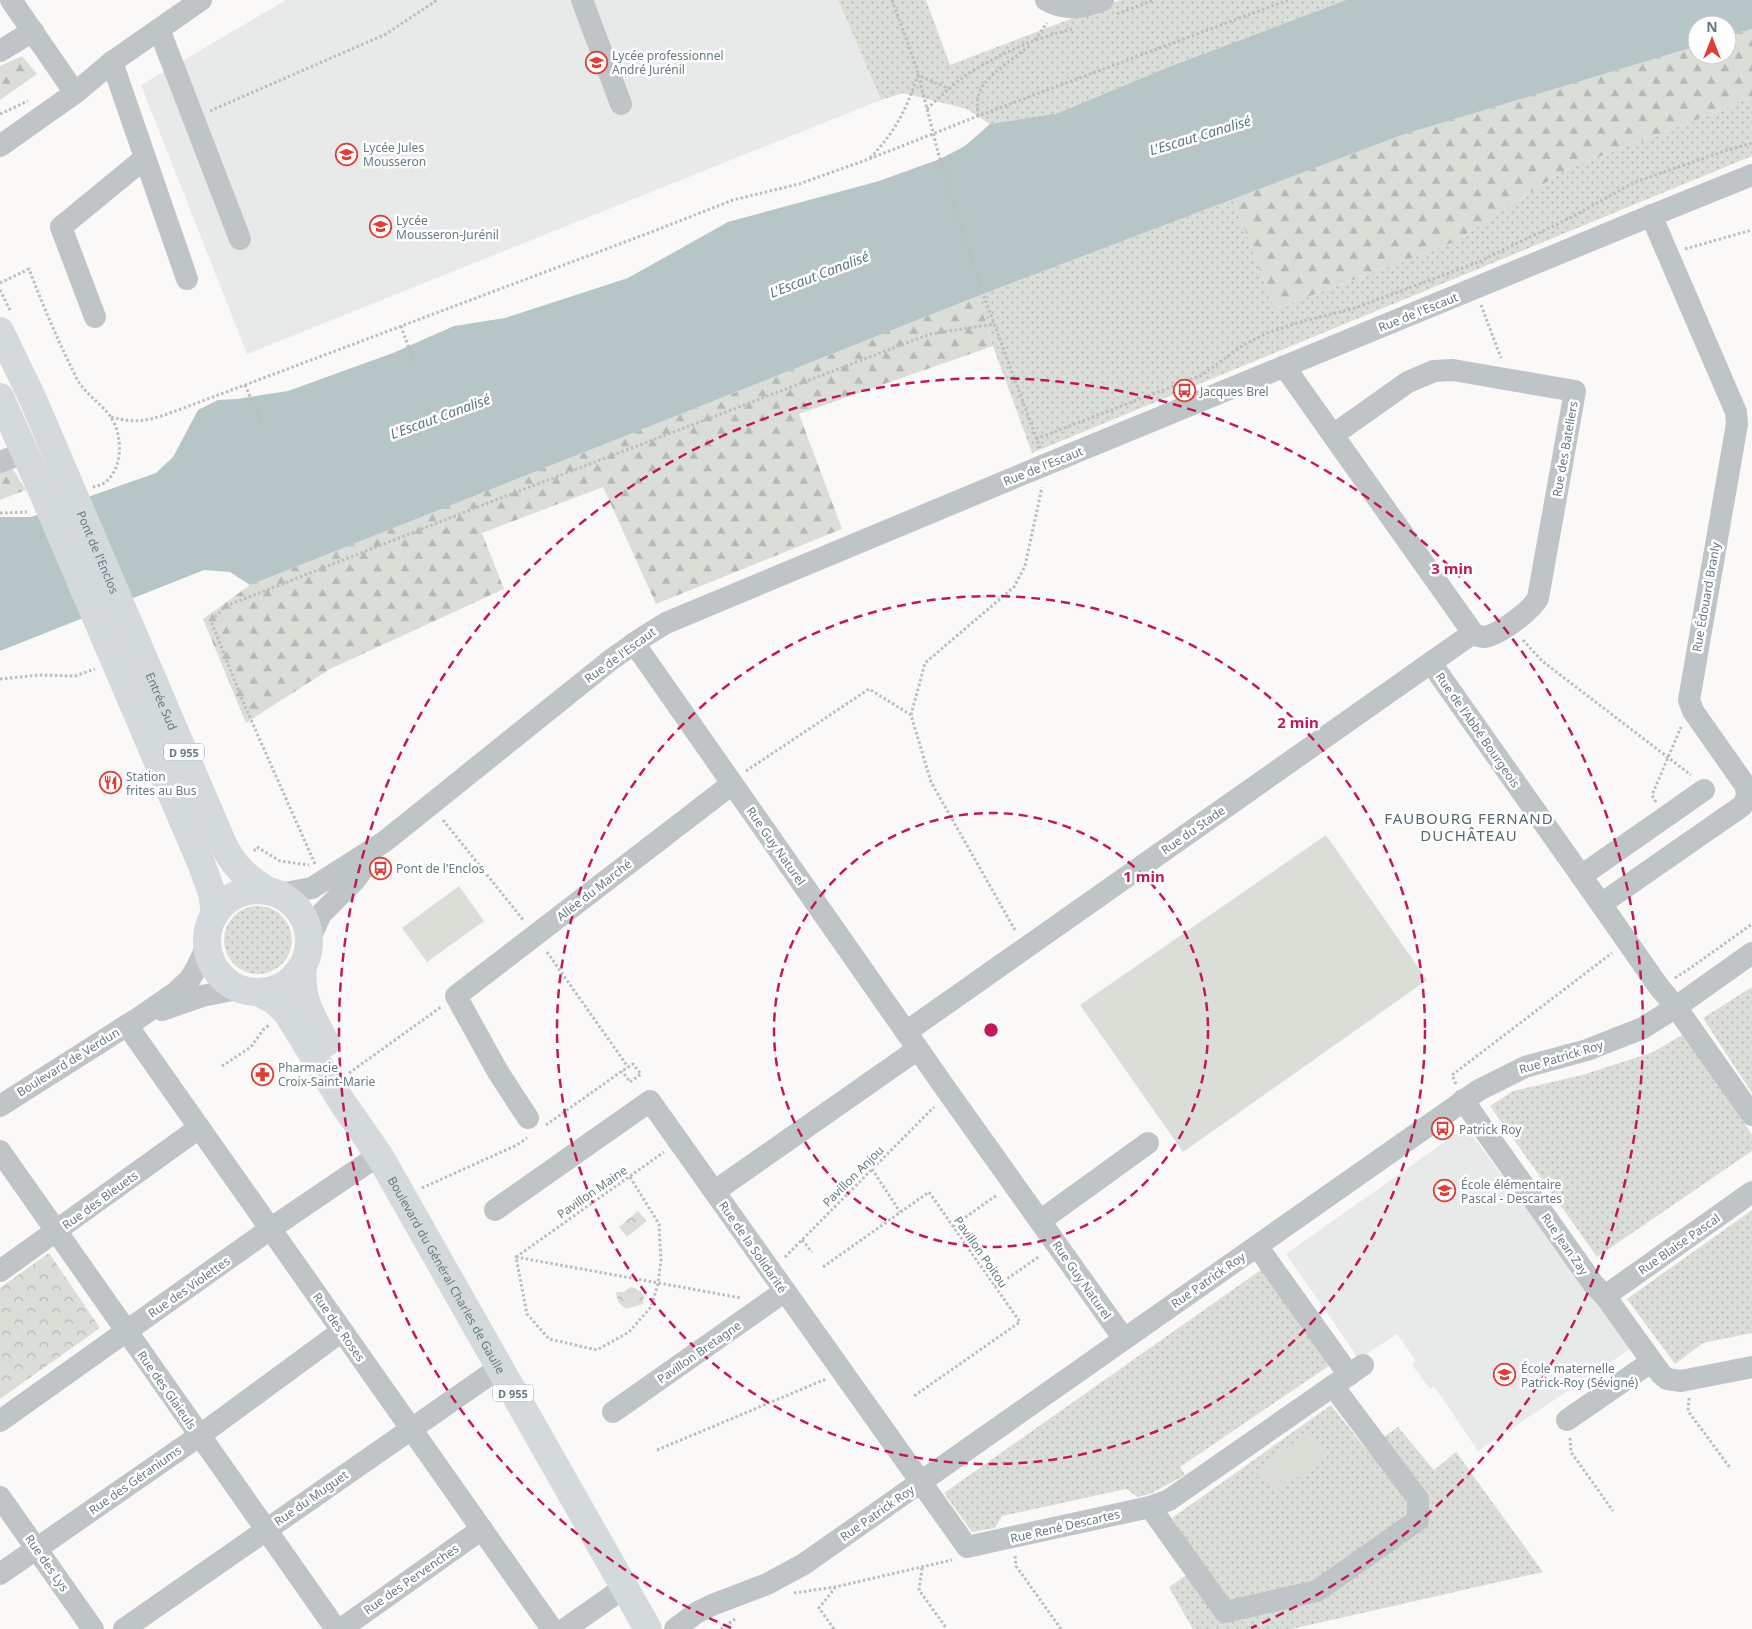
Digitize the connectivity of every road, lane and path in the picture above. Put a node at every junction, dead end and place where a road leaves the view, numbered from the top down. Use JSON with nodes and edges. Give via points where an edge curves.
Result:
{"nodes":[{"id":1,"x":10,"y":0,"type":"edge"},
{"id":2,"x":201,"y":0,"type":"edge"},
{"id":3,"x":437,"y":0,"type":"edge"},
{"id":4,"x":582,"y":0,"type":"edge"},
{"id":5,"x":892,"y":0,"type":"edge"},
{"id":6,"x":1103,"y":0,"type":"edge"},
{"id":7,"x":1288,"y":0,"type":"edge"},
{"id":8,"x":1050,"y":2,"type":"edge"},
{"id":9,"x":159,"y":29,"type":"junction"},
{"id":10,"x":33,"y":31,"type":"junction"},
{"id":11,"x":0,"y":51,"type":"edge"},
{"id":12,"x":112,"y":62,"type":"junction"},
{"id":13,"x":918,"y":75,"type":"junction"},
{"id":14,"x":72,"y":88,"type":"junction"},
{"id":15,"x":950,"y":88,"type":"junction"},
{"id":16,"x":40,"y":98,"type":"junction"},
{"id":17,"x":621,"y":104,"type":"dead end"},
{"id":18,"x":927,"y":109,"type":"junction"},
{"id":19,"x":0,"y":114,"type":"edge"},
{"id":20,"x":978,"y":116,"type":"junction"},
{"id":21,"x":193,"y":118,"type":"junction"},
{"id":22,"x":0,"y":132,"type":"edge"},
{"id":23,"x":1752,"y":143,"type":"edge"},
{"id":24,"x":0,"y":146,"type":"edge"},
{"id":25,"x":145,"y":158,"type":"junction"},
{"id":26,"x":869,"y":159,"type":"junction"},
{"id":27,"x":1752,"y":175,"type":"edge"},
{"id":28,"x":1651,"y":215,"type":"junction"},
{"id":29,"x":1752,"y":230,"type":"edge"},
{"id":30,"x":240,"y":239,"type":"dead end"},
{"id":31,"x":1667,"y":255,"type":"junction"},
{"id":32,"x":187,"y":279,"type":"dead end"},
{"id":33,"x":0,"y":283,"type":"edge"},
{"id":34,"x":1475,"y":288,"type":"junction"},
{"id":35,"x":95,"y":316,"type":"dead end"},
{"id":36,"x":994,"y":324,"type":"junction"},
{"id":37,"x":401,"y":326,"type":"junction"},
{"id":38,"x":0,"y":331,"type":"edge"},
{"id":39,"x":415,"y":365,"type":"dead end"},
{"id":40,"x":1284,"y":366,"type":"junction"},
{"id":41,"x":1509,"y":379,"type":"junction"},
{"id":42,"x":245,"y":385,"type":"junction"},
{"id":43,"x":0,"y":397,"type":"edge"},
{"id":44,"x":110,"y":416,"type":"junction"},
{"id":45,"x":1744,"y":417,"type":"edge"},
{"id":46,"x":263,"y":426,"type":"dead end"},
{"id":47,"x":1333,"y":435,"type":"junction"},
{"id":48,"x":12,"y":457,"type":"edge"},
{"id":49,"x":1047,"y":464,"type":"junction"},
{"id":50,"x":85,"y":490,"type":"dead end"},
{"id":51,"x":37,"y":503,"type":"junction"},
{"id":52,"x":0,"y":513,"type":"edge"},
{"id":53,"x":1509,"y":624,"type":"junction"},
{"id":54,"x":1473,"y":633,"type":"junction"},
{"id":55,"x":134,"y":636,"type":"joint"},
{"id":56,"x":634,"y":643,"type":"junction"},
{"id":57,"x":103,"y":657,"type":"junction"},
{"id":58,"x":1431,"y":663,"type":"junction"},
{"id":59,"x":0,"y":679,"type":"edge"},
{"id":60,"x":1690,"y":706,"type":"junction"},
{"id":61,"x":911,"y":715,"type":"junction"},
{"id":62,"x":1668,"y":756,"type":"junction"},
{"id":63,"x":732,"y":784,"type":"junction"},
{"id":64,"x":1704,"y":790,"type":"dead end"},
{"id":65,"x":1663,"y":819,"type":"junction"},
{"id":66,"x":384,"y":842,"type":"junction"},
{"id":67,"x":257,"y":847,"type":"dead end"},
{"id":68,"x":1581,"y":876,"type":"junction"},
{"id":69,"x":273,"y":892,"type":"junction"},
{"id":70,"x":1601,"y":904,"type":"junction"},
{"id":71,"x":214,"y":914,"type":"junction"},
{"id":72,"x":1752,"y":924,"type":"edge"},
{"id":73,"x":310,"y":938,"type":"junction"},
{"id":74,"x":207,"y":946,"type":"junction"},
{"id":75,"x":1026,"y":948,"type":"junction"},
{"id":76,"x":1619,"y":948,"type":"dead end"},
{"id":77,"x":1752,"y":953,"type":"edge"},
{"id":78,"x":303,"y":967,"type":"junction"},
{"id":79,"x":1659,"y":986,"type":"junction"},
{"id":80,"x":249,"y":991,"type":"junction"},
{"id":81,"x":456,"y":996,"type":"junction"},
{"id":82,"x":1676,"y":1007,"type":"junction"},
{"id":83,"x":132,"y":1022,"type":"junction"},
{"id":84,"x":274,"y":1022,"type":"dead end"},
{"id":85,"x":912,"y":1040,"type":"junction"},
{"id":86,"x":622,"y":1058,"type":"dead end"},
{"id":87,"x":222,"y":1066,"type":"dead end"},
{"id":88,"x":635,"y":1066,"type":"dead end"},
{"id":89,"x":628,"y":1068,"type":"dead end"},
{"id":90,"x":622,"y":1071,"type":"dead end"},
{"id":91,"x":344,"y":1077,"type":"junction"},
{"id":92,"x":948,"y":1092,"type":"junction"},
{"id":93,"x":1463,"y":1100,"type":"junction"},
{"id":94,"x":0,"y":1106,"type":"edge"},
{"id":95,"x":1752,"y":1115,"type":"edge"},
{"id":96,"x":528,"y":1118,"type":"dead end"},
{"id":97,"x":199,"y":1128,"type":"junction"},
{"id":98,"x":679,"y":1142,"type":"junction"},
{"id":99,"x":1148,"y":1143,"type":"dead end"},
{"id":100,"x":0,"y":1151,"type":"edge"},
{"id":101,"x":379,"y":1155,"type":"junction"},
{"id":102,"x":872,"y":1169,"type":"junction"},
{"id":103,"x":630,"y":1176,"type":"junction"},
{"id":104,"x":1014,"y":1184,"type":"junction"},
{"id":105,"x":715,"y":1191,"type":"junction"},
{"id":106,"x":1752,"y":1192,"type":"edge"},
{"id":107,"x":495,"y":1210,"type":"dead end"},
{"id":108,"x":900,"y":1212,"type":"junction"},
{"id":109,"x":1040,"y":1221,"type":"junction"},
{"id":110,"x":952,"y":1226,"type":"junction"},
{"id":111,"x":270,"y":1229,"type":"junction"},
{"id":112,"x":56,"y":1232,"type":"junction"},
{"id":113,"x":802,"y":1240,"type":"junction"},
{"id":114,"x":1056,"y":1244,"type":"junction"},
{"id":115,"x":1257,"y":1246,"type":"junction"},
{"id":116,"x":812,"y":1252,"type":"dead end"},
{"id":117,"x":516,"y":1257,"type":"junction"},
{"id":118,"x":823,"y":1267,"type":"dead end"},
{"id":119,"x":0,"y":1271,"type":"edge"},
{"id":120,"x":771,"y":1272,"type":"junction"},
{"id":121,"x":658,"y":1284,"type":"junction"},
{"id":122,"x":996,"y":1287,"type":"junction"},
{"id":123,"x":785,"y":1291,"type":"junction"},
{"id":124,"x":1605,"y":1296,"type":"junction"},
{"id":125,"x":742,"y":1298,"type":"dead end"},
{"id":126,"x":342,"y":1331,"type":"junction"},
{"id":127,"x":126,"y":1332,"type":"junction"},
{"id":128,"x":1124,"y":1339,"type":"junction"},
{"id":129,"x":1651,"y":1362,"type":"junction"},
{"id":130,"x":1752,"y":1367,"type":"edge"},
{"id":131,"x":499,"y":1368,"type":"junction"},
{"id":132,"x":842,"y":1372,"type":"junction"},
{"id":133,"x":1348,"y":1375,"type":"junction"},
{"id":134,"x":1691,"y":1380,"type":"junction"},
{"id":135,"x":914,"y":1396,"type":"dead end"},
{"id":136,"x":613,"y":1412,"type":"dead end"},
{"id":137,"x":1567,"y":1420,"type":"joint"},
{"id":138,"x":0,"y":1421,"type":"edge"},
{"id":139,"x":411,"y":1428,"type":"junction"},
{"id":140,"x":199,"y":1436,"type":"junction"},
{"id":141,"x":657,"y":1450,"type":"dead end"},
{"id":142,"x":1731,"y":1469,"type":"dead end"},
{"id":143,"x":920,"y":1482,"type":"junction"},
{"id":144,"x":0,"y":1497,"type":"edge"},
{"id":145,"x":1150,"y":1507,"type":"junction"},
{"id":146,"x":1613,"y":1511,"type":"dead end"},
{"id":147,"x":265,"y":1529,"type":"junction"},
{"id":148,"x":482,"y":1529,"type":"junction"},
{"id":149,"x":1014,"y":1538,"type":"junction"},
{"id":150,"x":967,"y":1548,"type":"junction"},
{"id":151,"x":37,"y":1549,"type":"junction"},
{"id":152,"x":922,"y":1568,"type":"junction"},
{"id":153,"x":0,"y":1574,"type":"edge"},
{"id":154,"x":624,"y":1587,"type":"junction"},
{"id":155,"x":835,"y":1587,"type":"junction"},
{"id":156,"x":790,"y":1594,"type":"dead end"},
{"id":157,"x":94,"y":1629,"type":"edge"},
{"id":158,"x":124,"y":1629,"type":"edge"},
{"id":159,"x":336,"y":1629,"type":"edge"},
{"id":160,"x":341,"y":1629,"type":"edge"},
{"id":161,"x":552,"y":1629,"type":"edge"},
{"id":162,"x":565,"y":1629,"type":"edge"},
{"id":163,"x":648,"y":1629,"type":"edge"},
{"id":164,"x":675,"y":1629,"type":"edge"},
{"id":165,"x":834,"y":1629,"type":"edge"},
{"id":166,"x":947,"y":1629,"type":"edge"},
{"id":167,"x":1061,"y":1629,"type":"edge"}],
"edges":[{"from":1,"to":10,"type":"street"},
{"from":2,"to":9,"type":"street"},
{"from":3,"to":21,"type":"path","via":[[386,34]]},
{"from":4,"to":17,"type":"street"},
{"from":5,"to":13,"type":"path"},
{"from":6,"to":8,"type":"street","via":[[1080,7]]},
{"from":7,"to":20,"type":"path"},
{"from":9,"to":12,"type":"street"},
{"from":9,"to":21,"type":"street"},
{"from":10,"to":11,"type":"street"},
{"from":10,"to":14,"type":"street"},
{"from":12,"to":14,"type":"street"},
{"from":12,"to":25,"type":"street"},
{"from":13,"to":15,"type":"path"},
{"from":13,"to":18,"type":"path"},
{"from":13,"to":26,"type":"path","via":[[899,123]]},
{"from":14,"to":16,"type":"street"},
{"from":14,"to":24,"type":"street"},
{"from":15,"to":18,"type":"path"},
{"from":15,"to":20,"type":"path","via":[[994,59],[1034,42],[981,88]]},
{"from":16,"to":19,"type":"path"},
{"from":16,"to":22,"type":"street"},
{"from":18,"to":36,"type":"path","via":[[939,156]]},
{"from":20,"to":26,"type":"path"},
{"from":21,"to":30,"type":"street"},
{"from":23,"to":36,"type":"path","via":[[1635,182],[1570,218],[1476,263],[1368,303],[1267,333],[1242,346],[1202,375],[1036,439]]},
{"from":25,"to":32,"type":"street"},
{"from":25,"to":35,"type":"street","via":[[61,226]]},
{"from":26,"to":37,"type":"path","via":[[799,184],[733,200]]},
{"from":27,"to":28,"type":"street","name":"Rue de l'Escaut"},
{"from":28,"to":31,"type":"street","name":"Rue Édouard Branly"},
{"from":28,"to":34,"type":"street","name":"Rue de l'Escaut"},
{"from":29,"to":31,"type":"path"},
{"from":31,"to":45,"type":"street","name":"Rue Édouard Branly","via":[[1735,407]]},
{"from":33,"to":44,"type":"path","via":[[29,269],[81,386]]},
{"from":34,"to":40,"type":"street","name":"Rue de l'Escaut"},
{"from":34,"to":41,"type":"path"},
{"from":36,"to":67,"type":"path","via":[[931,334],[909,342],[226,606],[211,621],[316,866],[280,861]]},
{"from":37,"to":39,"type":"path"},
{"from":37,"to":42,"type":"path"},
{"from":38,"to":55,"type":"main road","name":"Pont de l'Enclos","number":"D 955","via":[[32,397]]},
{"from":40,"to":47,"type":"street"},
{"from":40,"to":49,"type":"street","name":"Rue de l'Escaut"},
{"from":41,"to":47,"type":"street","name":"Rue des Bateliers","via":[[1453,370],[1424,374]]},
{"from":41,"to":53,"type":"street","name":"Rue des Bateliers","via":[[1574,391],[1538,598],[1531,608]]},
{"from":42,"to":44,"type":"path","via":[[150,420],[127,421]]},
{"from":42,"to":46,"type":"path"},
{"from":43,"to":48,"type":"main road","number":"D 955"},
{"from":44,"to":50,"type":"path","via":[[119,442],[118,461],[104,483]]},
{"from":45,"to":60,"type":"street","name":"Rue Édouard Branly","via":[[1689,694]]},
{"from":47,"to":54,"type":"street"},
{"from":48,"to":51,"type":"main road","number":"D 955"},
{"from":49,"to":56,"type":"street","name":"Rue de l'Escaut","via":[[679,617]]},
{"from":49,"to":61,"type":"path","via":[[1026,566],[1014,587],[925,663]]},
{"from":51,"to":52,"type":"path"},
{"from":51,"to":57,"type":"main road","number":"D 955"},
{"from":53,"to":54,"type":"street","name":"Rue des Bateliers","via":[[1488,636]]},
{"from":53,"to":62,"type":"path","via":[[1542,661]]},
{"from":54,"to":58,"type":"street","name":"Rue de l'Abbé Bourgeois"},
{"from":55,"to":69,"type":"main road","name":"Entrée Sud","number":"D 955","via":[[228,854],[243,874]]},
{"from":56,"to":63,"type":"street","name":"Rue Guy Naturel"},
{"from":56,"to":66,"type":"street","name":"Rue de l'Escaut"},
{"from":57,"to":59,"type":"path","via":[[75,676]]},
{"from":57,"to":71,"type":"main road","number":"D 955","via":[[203,868],[212,893]]},
{"from":58,"to":68,"type":"street","name":"Rue de l'Abbé Bourgeois"},
{"from":58,"to":75,"type":"street","name":"Rue du Stade"},
{"from":60,"to":62,"type":"path"},
{"from":60,"to":70,"type":"street","via":[[1745,785],[1747,798],[1742,806]]},
{"from":61,"to":63,"type":"path","via":[[869,689],[750,767]]},
{"from":61,"to":75,"type":"path","via":[[930,782]]},
{"from":62,"to":65,"type":"path","via":[[1652,795]]},
{"from":63,"to":81,"type":"street","name":"Allée du Marché"},
{"from":63,"to":85,"type":"street","name":"Rue Guy Naturel"},
{"from":64,"to":65,"type":"street"},
{"from":65,"to":68,"type":"street"},
{"from":66,"to":69,"type":"street","name":"Rue de l'Escaut","via":[[312,888]]},
{"from":66,"to":73,"type":"street","name":"Rue de l'Escaut","via":[[355,880],[321,914]]},
{"from":68,"to":70,"type":"street","name":"Rue de l'Abbé Bourgeois"},
{"from":69,"to":71,"type":"main road","via":[[252,890],[237,894]]},
{"from":69,"to":73,"type":"main road","via":[[291,901],[300,911]]},
{"from":70,"to":79,"type":"street","name":"Rue de l'Abbé Bourgeois"},
{"from":71,"to":74,"type":"main road"},
{"from":72,"to":79,"type":"path"},
{"from":73,"to":78,"type":"main road"},
{"from":74,"to":80,"type":"main road","via":[[214,968],[225,980]]},
{"from":74,"to":83,"type":"street","name":"Boulevard de Verdun","via":[[185,984]]},
{"from":75,"to":85,"type":"street","name":"Rue du Stade"},
{"from":76,"to":93,"type":"path","via":[[1452,1075]]},
{"from":77,"to":82,"type":"street","name":"Rue Patrick Roy"},
{"from":78,"to":80,"type":"main road","via":[[282,987]]},
{"from":78,"to":91,"type":"main road","name":"Boulevard du Général Charles de Gaulle","number":"D 955","via":[[302,986],[306,1003]]},
{"from":79,"to":82,"type":"street","name":"Rue de l'Abbé Bourgeois"},
{"from":80,"to":83,"type":"street","name":"Boulevard de Verdun","via":[[187,1001]]},
{"from":80,"to":101,"type":"main road","name":"Boulevard du Général Charles de Gaulle","number":"D 955","via":[[275,1001],[287,1013]]},
{"from":81,"to":91,"type":"path"},
{"from":81,"to":96,"type":"street"},
{"from":82,"to":93,"type":"street","name":"Rue Patrick Roy","via":[[1616,1040],[1513,1072]]},
{"from":82,"to":95,"type":"street"},
{"from":83,"to":94,"type":"street","name":"Boulevard de Verdun"},
{"from":83,"to":97,"type":"street","name":"Rue des Roses"},
{"from":84,"to":87,"type":"path","via":[[263,1030],[251,1047]]},
{"from":85,"to":92,"type":"street","name":"Rue Guy Naturel"},
{"from":85,"to":105,"type":"street"},
{"from":86,"to":89,"type":"path"},
{"from":88,"to":90,"type":"path","via":[[641,1074],[636,1080],[630,1082]]},
{"from":91,"to":101,"type":"main road","name":"Boulevard du Général Charles de Gaulle","number":"D 955"},
{"from":92,"to":102,"type":"path","name":"Pavillon Anjou"},
{"from":92,"to":104,"type":"street","name":"Rue Guy Naturel"},
{"from":93,"to":115,"type":"street","name":"Rue Patrick Roy"},
{"from":93,"to":124,"type":"street","name":"Rue Jean Zay"},
{"from":97,"to":111,"type":"street","name":"Rue des Roses"},
{"from":97,"to":112,"type":"street","name":"Rue des Bleuets"},
{"from":98,"to":103,"type":"path","name":"Pavillon Maine"},
{"from":98,"to":105,"type":"street","name":"Rue de la Solidarité"},
{"from":98,"to":107,"type":"street","name":"Rue de la Solidarité","via":[[650,1101]]},
{"from":99,"to":109,"type":"street"},
{"from":100,"to":112,"type":"street","name":"Rue des Glaieuls"},
{"from":101,"to":111,"type":"street","name":"Rue des Violettes"},
{"from":101,"to":131,"type":"main road","name":"Boulevard du Général Charles de Gaulle","number":"D 955"},
{"from":102,"to":108,"type":"path"},
{"from":102,"to":113,"type":"path","name":"Pavillon Anjou"},
{"from":103,"to":117,"type":"path","name":"Pavillon Maine"},
{"from":103,"to":121,"type":"path","via":[[659,1224],[661,1260]]},
{"from":104,"to":109,"type":"street","name":"Rue Guy Naturel"},
{"from":104,"to":110,"type":"path"},
{"from":105,"to":120,"type":"street","name":"Rue de la Solidarité"},
{"from":106,"to":124,"type":"street","name":"Rue Blaise Pascal"},
{"from":108,"to":110,"type":"path","name":"Pavillon Poitou","via":[[929,1192]]},
{"from":108,"to":118,"type":"path"},
{"from":109,"to":114,"type":"street","name":"Rue Guy Naturel"},
{"from":110,"to":122,"type":"path","name":"Pavillon Poitou"},
{"from":111,"to":126,"type":"street","name":"Rue des Roses"},
{"from":111,"to":127,"type":"street","name":"Rue des Violettes"},
{"from":112,"to":119,"type":"street","name":"Rue des Bleuets"},
{"from":112,"to":127,"type":"street","name":"Rue des Glaieuls"},
{"from":113,"to":116,"type":"path"},
{"from":113,"to":120,"type":"path","name":"Pavillon Anjou"},
{"from":114,"to":122,"type":"path"},
{"from":114,"to":128,"type":"street","name":"Rue Guy Naturel"},
{"from":115,"to":128,"type":"street","name":"Rue Patrick Roy"},
{"from":115,"to":133,"type":"street"},
{"from":117,"to":121,"type":"path"},
{"from":117,"to":121,"type":"path","via":[[527,1314],[549,1339],[598,1350],[629,1332],[651,1307]]},
{"from":120,"to":123,"type":"street","name":"Rue de la Solidarité"},
{"from":121,"to":125,"type":"path"},
{"from":122,"to":135,"type":"path","name":"Pavillon Poitou","via":[[1020,1322]]},
{"from":123,"to":132,"type":"street","name":"Rue de la Solidarité"},
{"from":123,"to":136,"type":"street","name":"Pavillon Bretagne"},
{"from":124,"to":129,"type":"street","name":"Rue Jean Zay"},
{"from":126,"to":139,"type":"street","name":"Rue des Roses"},
{"from":126,"to":140,"type":"street","name":"Rue des Géraniums"},
{"from":127,"to":138,"type":"street","name":"Rue des Violettes"},
{"from":127,"to":140,"type":"street","name":"Rue des Glaieuls"},
{"from":128,"to":143,"type":"street","name":"Rue Patrick Roy"},
{"from":129,"to":134,"type":"street","name":"Rue Jean Zay","via":[[1667,1379]]},
{"from":129,"to":137,"type":"street"},
{"from":130,"to":134,"type":"street","name":"Rue Jean Zay"},
{"from":131,"to":139,"type":"street","name":"Rue du Muguet"},
{"from":131,"to":154,"type":"main road","name":"Boulevard du Général Charles de Gaulle","number":"D 955"},
{"from":132,"to":141,"type":"path"},
{"from":132,"to":143,"type":"street","name":"Rue de la Solidarité"},
{"from":133,"to":145,"type":"street","name":"Rue René Descartes","via":[[1178,1496]]},
{"from":133,"to":145,"type":"street","via":[[1418,1498],[1418,1520],[1317,1591],[1225,1612]]},
{"from":134,"to":142,"type":"path","via":[[1688,1411]]},
{"from":137,"to":146,"type":"path","via":[[1571,1452]]},
{"from":139,"to":147,"type":"street","name":"Rue du Muguet"},
{"from":139,"to":148,"type":"street","name":"Rue des Roses"},
{"from":140,"to":147,"type":"street","name":"Rue des Glaieuls"},
{"from":140,"to":151,"type":"street","name":"Rue des Géraniums"},
{"from":143,"to":150,"type":"street","name":"Rue de la Solidarité"},
{"from":143,"to":164,"type":"street","name":"Rue Patrick Roy","via":[[790,1572],[712,1604]]},
{"from":144,"to":151,"type":"street","name":"Rue des Lys"},
{"from":145,"to":149,"type":"street","name":"Rue René Descartes"},
{"from":147,"to":158,"type":"street","name":"Rue du Muguet"},
{"from":147,"to":159,"type":"street","name":"Rue des Glaieuls"},
{"from":148,"to":160,"type":"street","name":"Rue des Pervenches"},
{"from":148,"to":161,"type":"street","name":"Rue des Roses"},
{"from":149,"to":150,"type":"street","name":"Rue René Descartes"},
{"from":149,"to":167,"type":"path","via":[[1016,1566]]},
{"from":150,"to":152,"type":"path","via":[[961,1557]]},
{"from":151,"to":153,"type":"street","name":"Rue des Géraniums"},
{"from":151,"to":157,"type":"street","name":"Rue des Lys"},
{"from":152,"to":155,"type":"path"},
{"from":152,"to":166,"type":"path","via":[[920,1590]]},
{"from":154,"to":162,"type":"street"},
{"from":154,"to":163,"type":"main road","name":"Boulevard du Général Charles de Gaulle","number":"D 955"},
{"from":155,"to":156,"type":"path"},
{"from":155,"to":165,"type":"path","via":[[819,1608]]}]}
